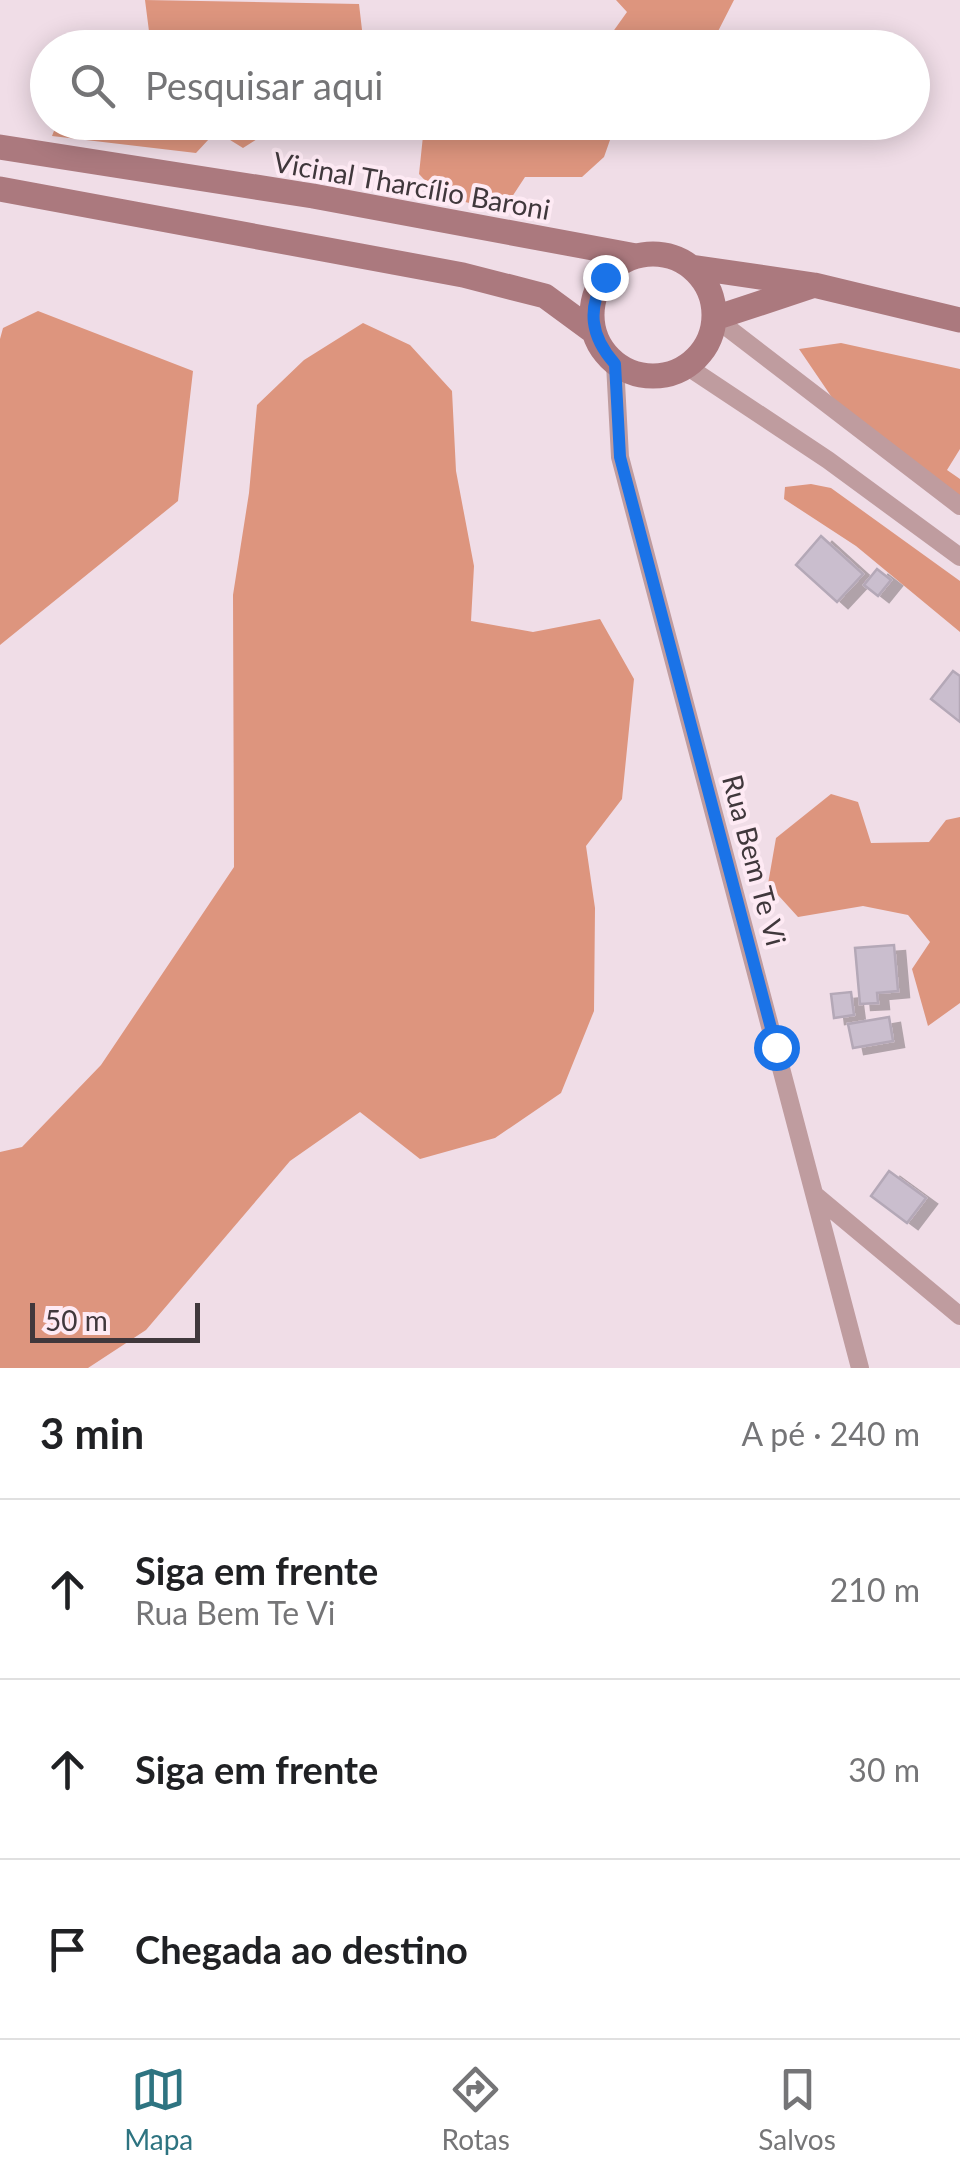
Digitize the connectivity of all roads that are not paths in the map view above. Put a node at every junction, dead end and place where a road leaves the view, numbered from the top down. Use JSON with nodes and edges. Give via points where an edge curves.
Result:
{"nodes":[{"id":1,"x":0,"y":146,"type":"edge"},
{"id":2,"x":0,"y":189,"type":"edge"},
{"id":3,"x":636,"y":256,"type":"junction"},
{"id":4,"x":691,"y":267,"type":"junction"},
{"id":5,"x":814,"y":285,"type":"junction"},
{"id":6,"x":714,"y":318,"type":"junction"},
{"id":7,"x":960,"y":320,"type":"edge"},
{"id":8,"x":594,"y":332,"type":"junction"},
{"id":9,"x":615,"y":364,"type":"junction"},
{"id":10,"x":688,"y":366,"type":"junction"},
{"id":11,"x":960,"y":506,"type":"edge"},
{"id":12,"x":960,"y":557,"type":"edge"},
{"id":13,"x":816,"y":1194,"type":"junction"},
{"id":14,"x":960,"y":1316,"type":"edge"},
{"id":15,"x":860,"y":1368,"type":"edge"}],
"edges":[{"from":1,"to":3,"type":"main road","name":"Vicinal Tharcílio Baroni"},
{"from":2,"to":8,"type":"main road","via":[[462,275],[545,296]]},
{"from":3,"to":4,"type":"main road","via":[[674,258]]},
{"from":3,"to":8,"type":"main road","via":[[619,264],[595,294]]},
{"from":4,"to":5,"type":"main road"},
{"from":4,"to":6,"type":"main road","via":[[712,298]]},
{"from":5,"to":6,"type":"main road"},
{"from":5,"to":7,"type":"main road"},
{"from":6,"to":10,"type":"main road","via":[[702,354]]},
{"from":6,"to":11,"type":"street"},
{"from":8,"to":9,"type":"main road"},
{"from":9,"to":10,"type":"main road","via":[[651,377]]},
{"from":9,"to":13,"type":"street","name":"Rua Bem Te Vi","via":[[620,457]]},
{"from":10,"to":12,"type":"street"},
{"from":13,"to":14,"type":"street"},
{"from":13,"to":15,"type":"street","name":"Rua Bem Te Vi"}]}
